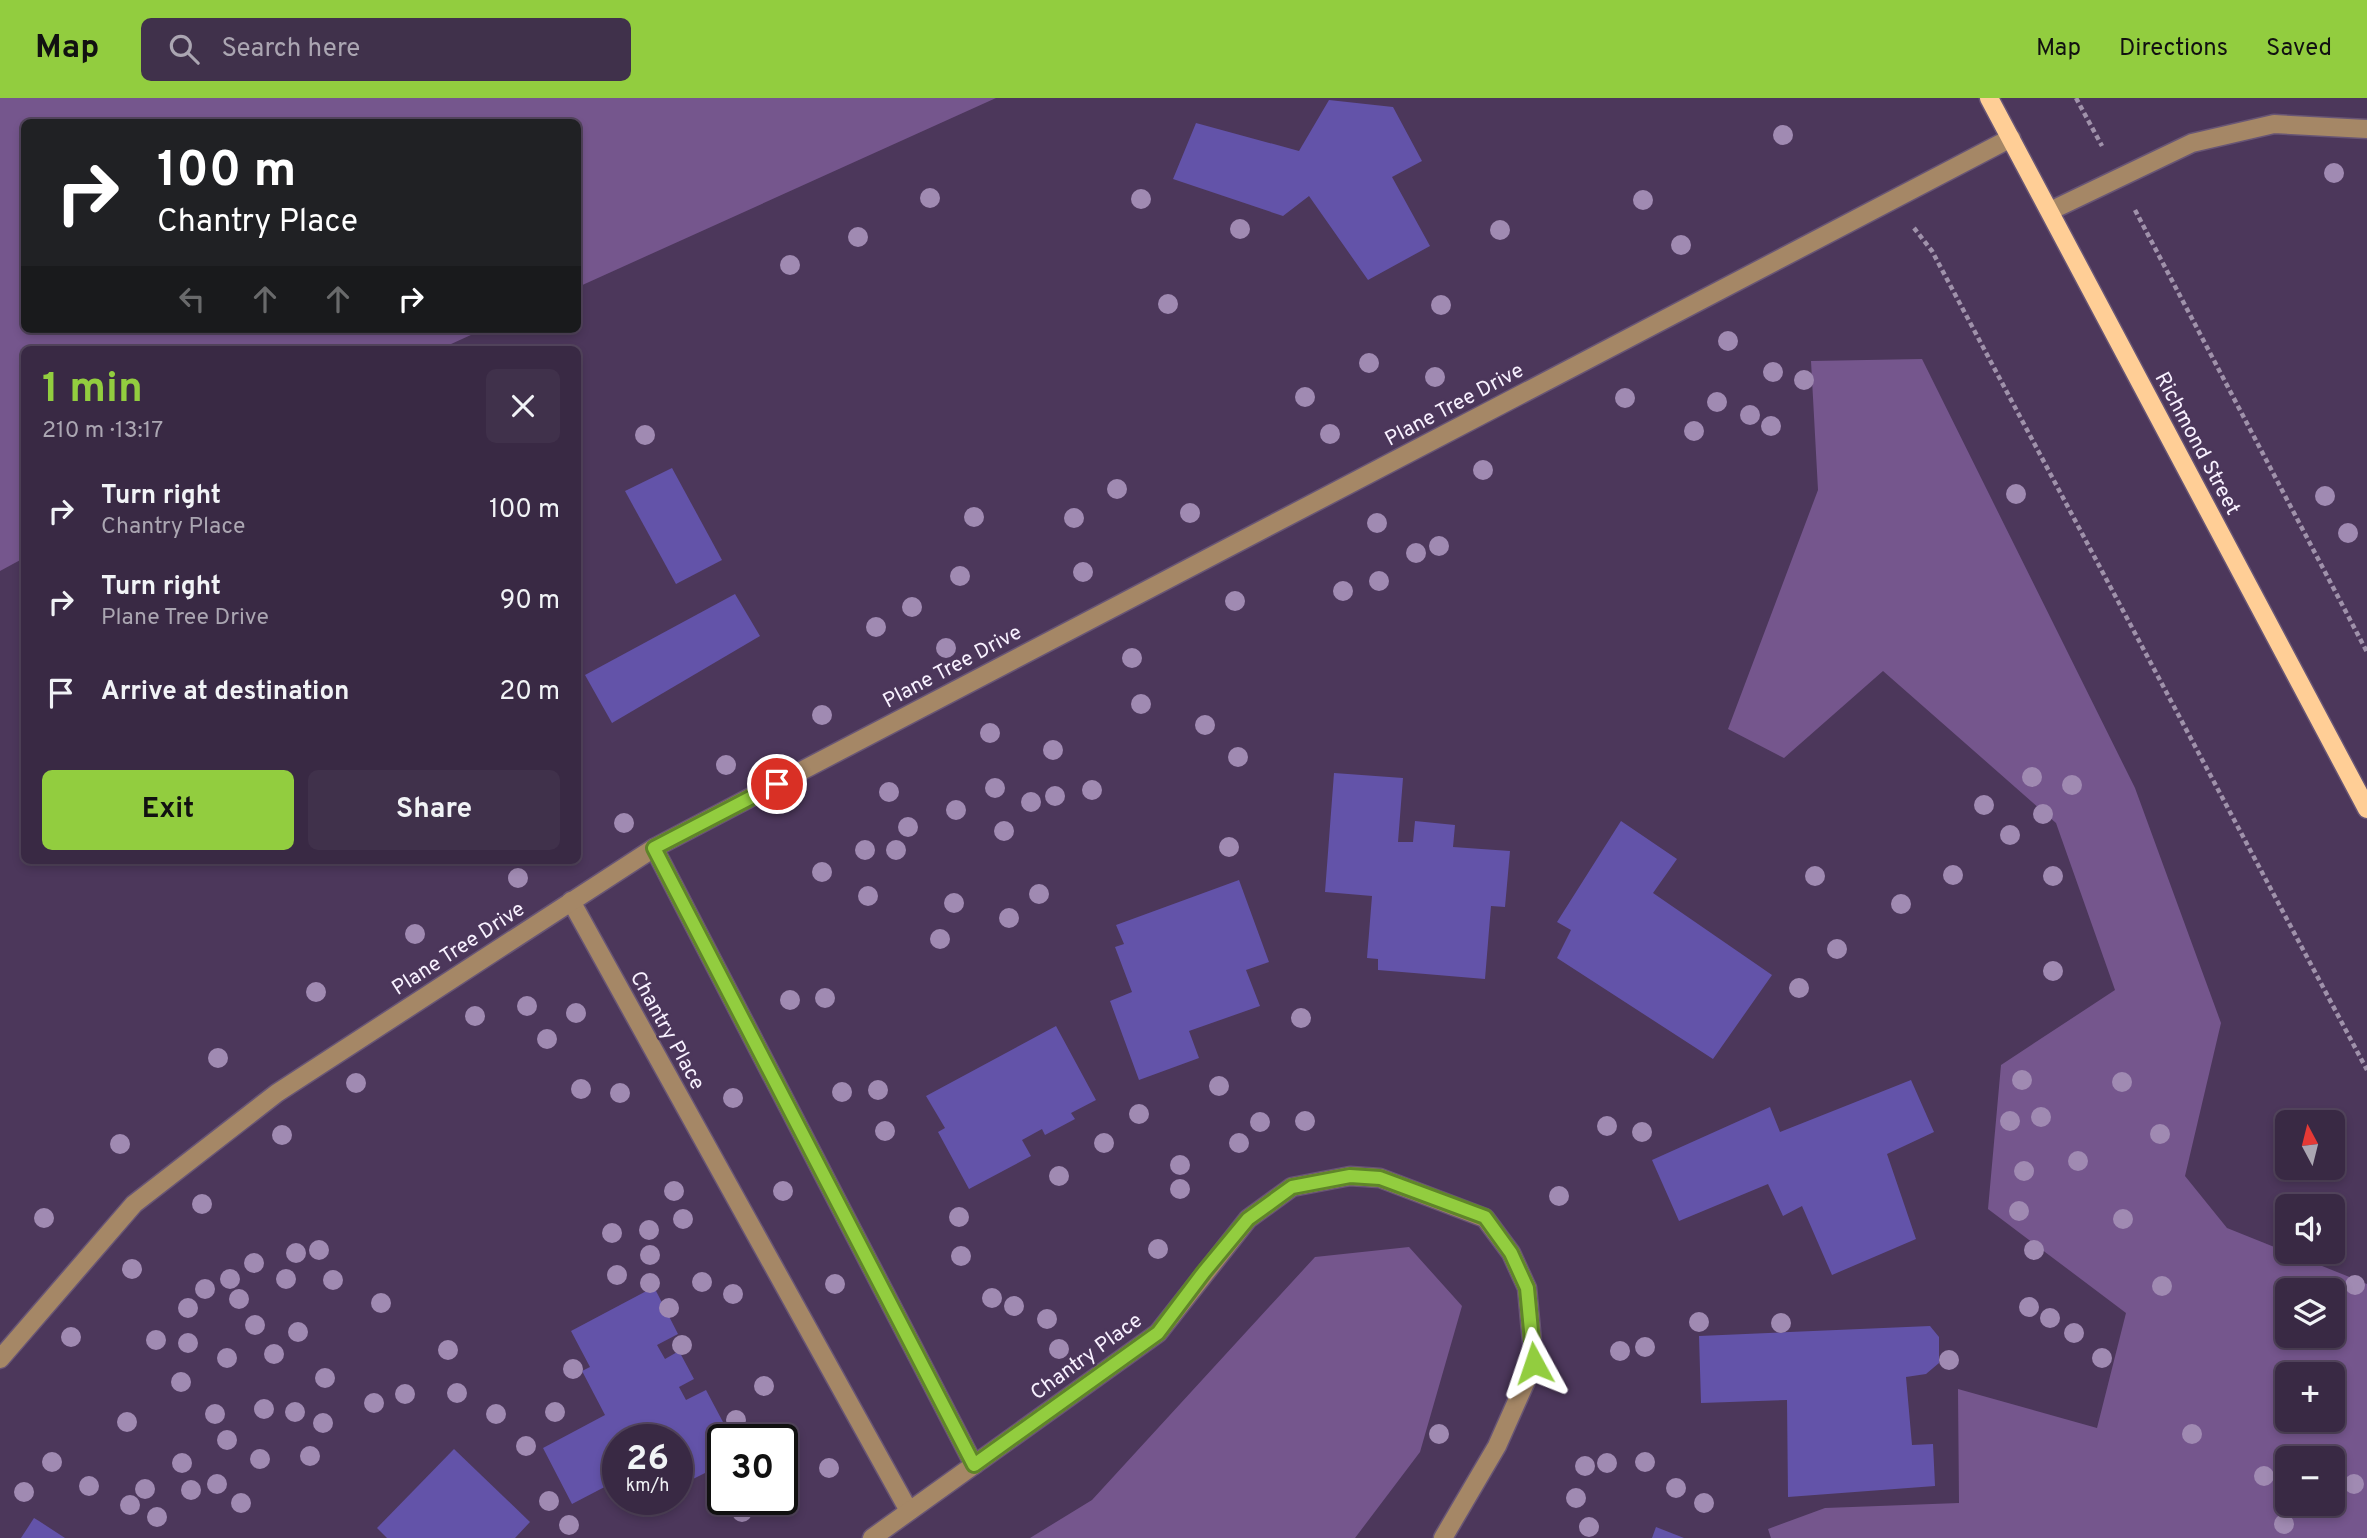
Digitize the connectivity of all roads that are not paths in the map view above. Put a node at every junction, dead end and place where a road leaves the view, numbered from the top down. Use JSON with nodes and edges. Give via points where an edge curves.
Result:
{"nodes":[{"id":1,"x":1989,"y":98,"type":"edge"},
{"id":2,"x":2367,"y":128,"type":"edge"},
{"id":3,"x":2011,"y":138,"type":"junction"},
{"id":4,"x":2050,"y":211,"type":"junction"},
{"id":5,"x":2367,"y":809,"type":"edge"},
{"id":6,"x":654,"y":848,"type":"junction"},
{"id":7,"x":571,"y":901,"type":"junction"},
{"id":8,"x":0,"y":1359,"type":"edge"},
{"id":9,"x":974,"y":1465,"type":"junction"},
{"id":10,"x":909,"y":1511,"type":"junction"},
{"id":11,"x":872,"y":1538,"type":"edge"},
{"id":12,"x":1443,"y":1538,"type":"edge"}],
"edges":[{"from":1,"to":3,"type":"main road","name":"Richmond Street"},
{"from":2,"to":4,"type":"street","via":[[2274,124],[2192,143]]},
{"from":3,"to":4,"type":"main road","name":"Richmond Street"},
{"from":3,"to":6,"type":"street","name":"Plane Tree Drive"},
{"from":4,"to":5,"type":"main road","name":"Richmond Street"},
{"from":6,"to":7,"type":"street","name":"Plane Tree Drive"},
{"from":6,"to":9,"type":"street"},
{"from":7,"to":8,"type":"street","name":"Plane Tree Drive","via":[[277,1093],[134,1203]]},
{"from":7,"to":10,"type":"street","name":"Chantry Place"},
{"from":9,"to":10,"type":"street","name":"Chantry Place"},
{"from":9,"to":12,"type":"street","name":"Chantry Place","via":[[1158,1333],[1248,1219],[1292,1187],[1350,1176],[1380,1178],[1485,1217],[1511,1253],[1527,1288],[1534,1363],[1497,1446]]},
{"from":10,"to":11,"type":"street","name":"Chantry Place"}]}
